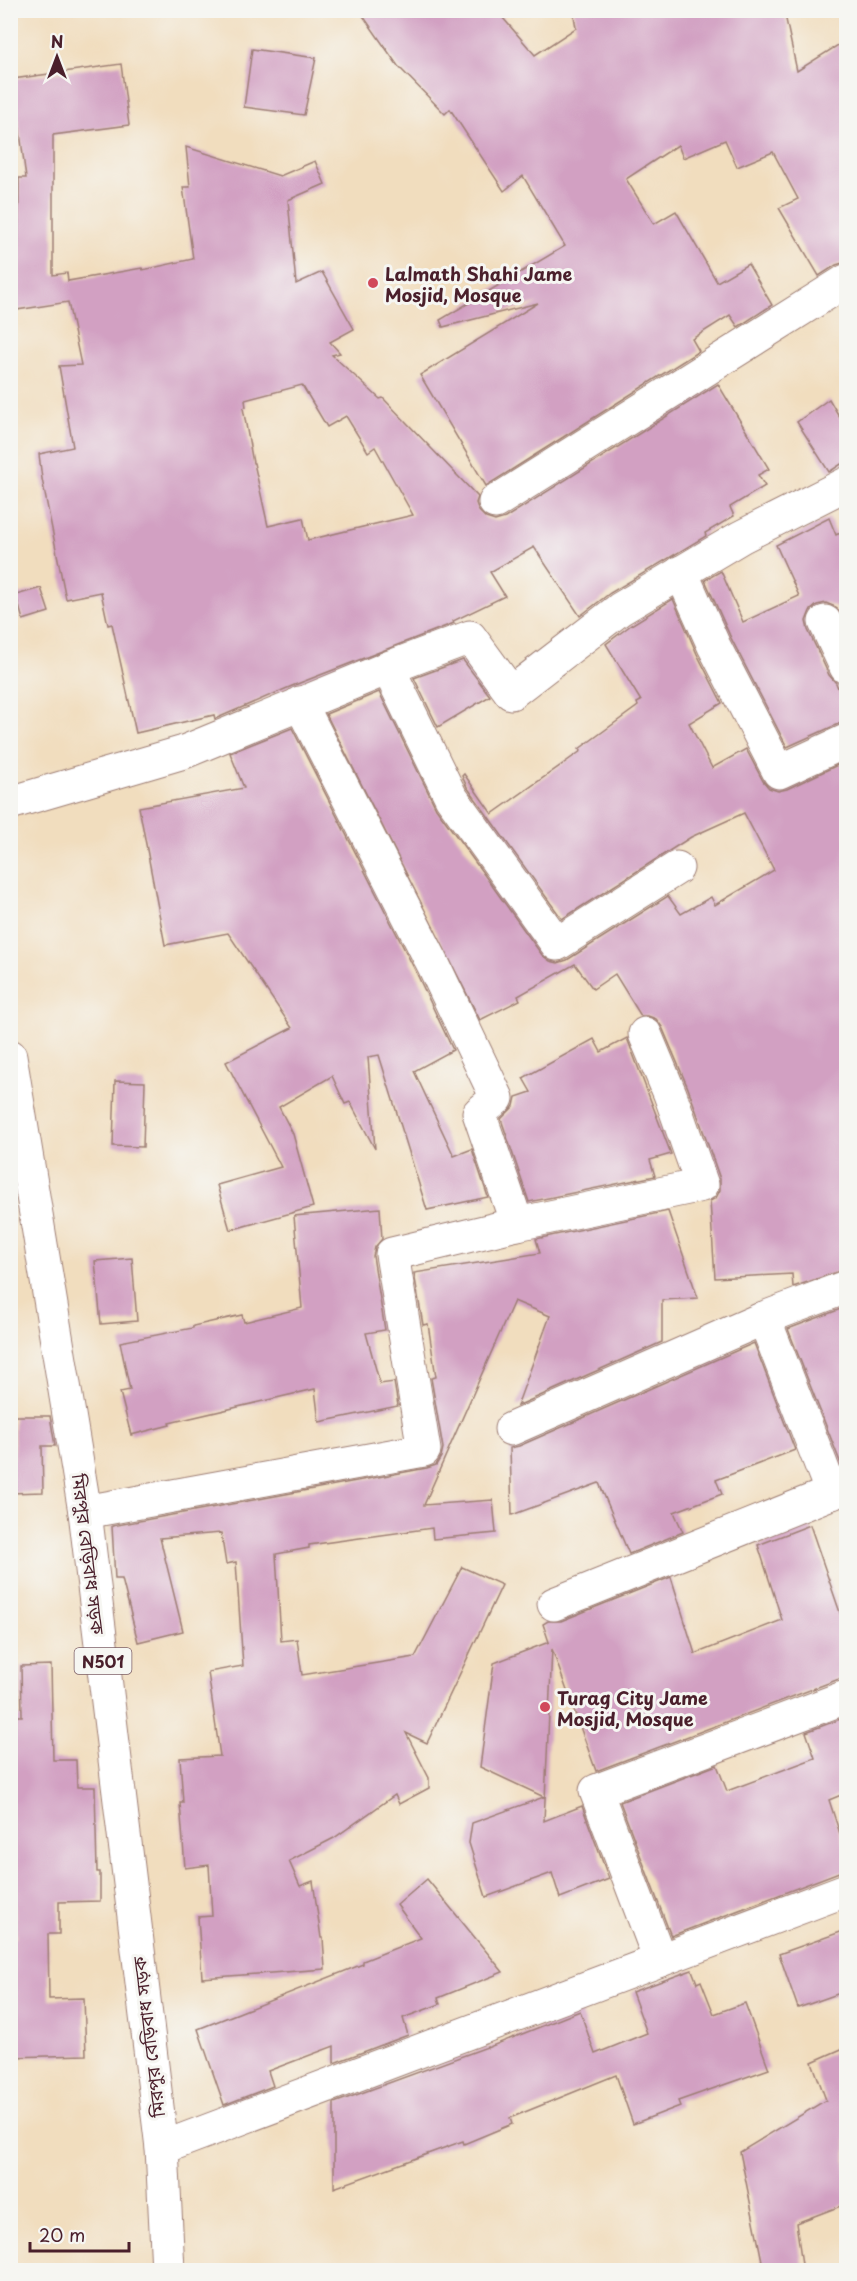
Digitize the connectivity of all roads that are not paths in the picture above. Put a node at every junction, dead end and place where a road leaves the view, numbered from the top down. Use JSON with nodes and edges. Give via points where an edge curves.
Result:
{"nodes":[{"id":1,"x":846,"y":282,"type":"edge"},
{"id":2,"x":846,"y":484,"type":"edge"},
{"id":3,"x":495,"y":502,"type":"dead end"},
{"id":4,"x":681,"y":572,"type":"junction"},
{"id":5,"x":825,"y":622,"type":"dead end"},
{"id":6,"x":846,"y":667,"type":"edge"},
{"id":7,"x":388,"y":668,"type":"junction"},
{"id":8,"x":300,"y":703,"type":"junction"},
{"id":9,"x":846,"y":741,"type":"edge"},
{"id":10,"x":10,"y":803,"type":"edge"},
{"id":11,"x":676,"y":867,"type":"dead end"},
{"id":12,"x":645,"y":1034,"type":"dead end"},
{"id":13,"x":10,"y":1056,"type":"edge"},
{"id":14,"x":518,"y":1224,"type":"junction"},
{"id":15,"x":846,"y":1287,"type":"edge"},
{"id":16,"x":764,"y":1318,"type":"junction"},
{"id":17,"x":511,"y":1429,"type":"dead end"},
{"id":18,"x":839,"y":1490,"type":"edge"},
{"id":19,"x":85,"y":1512,"type":"junction"},
{"id":20,"x":554,"y":1604,"type":"dead end"},
{"id":21,"x":846,"y":1697,"type":"edge"},
{"id":22,"x":846,"y":1890,"type":"edge"},
{"id":23,"x":660,"y":1960,"type":"junction"},
{"id":24,"x":162,"y":2148,"type":"junction"},
{"id":25,"x":168,"y":2271,"type":"edge"}],
"edges":[{"from":1,"to":3,"type":"main road"},
{"from":2,"to":4,"type":"main road"},
{"from":4,"to":7,"type":"main road","via":[[620,609],[511,693],[470,637]]},
{"from":4,"to":9,"type":"main road","via":[[779,772]]},
{"from":5,"to":6,"type":"main road"},
{"from":7,"to":8,"type":"main road"},
{"from":7,"to":11,"type":"main road","via":[[451,797],[557,944]]},
{"from":8,"to":10,"type":"main road","via":[[184,752]]},
{"from":8,"to":14,"type":"main road","via":[[497,1098],[479,1113]]},
{"from":12,"to":14,"type":"main road","via":[[702,1185]]},
{"from":13,"to":19,"type":"main road","name":"মিরপুর বেড়িবাধ সড়ক","number":"N501"},
{"from":14,"to":19,"type":"main road","via":[[392,1254],[424,1450]]},
{"from":15,"to":16,"type":"main road"},
{"from":16,"to":17,"type":"main road"},
{"from":16,"to":18,"type":"main road"},
{"from":18,"to":20,"type":"main road"},
{"from":19,"to":24,"type":"main road","name":"মিরপুর বেড়িবাধ সড়ক","number":"N501"},
{"from":21,"to":23,"type":"main road","via":[[597,1791]]},
{"from":22,"to":23,"type":"main road"},
{"from":23,"to":24,"type":"main road"},
{"from":24,"to":25,"type":"main road","name":"মিরপুর বেড়িবাধ সড়ক","number":"N501"}]}
